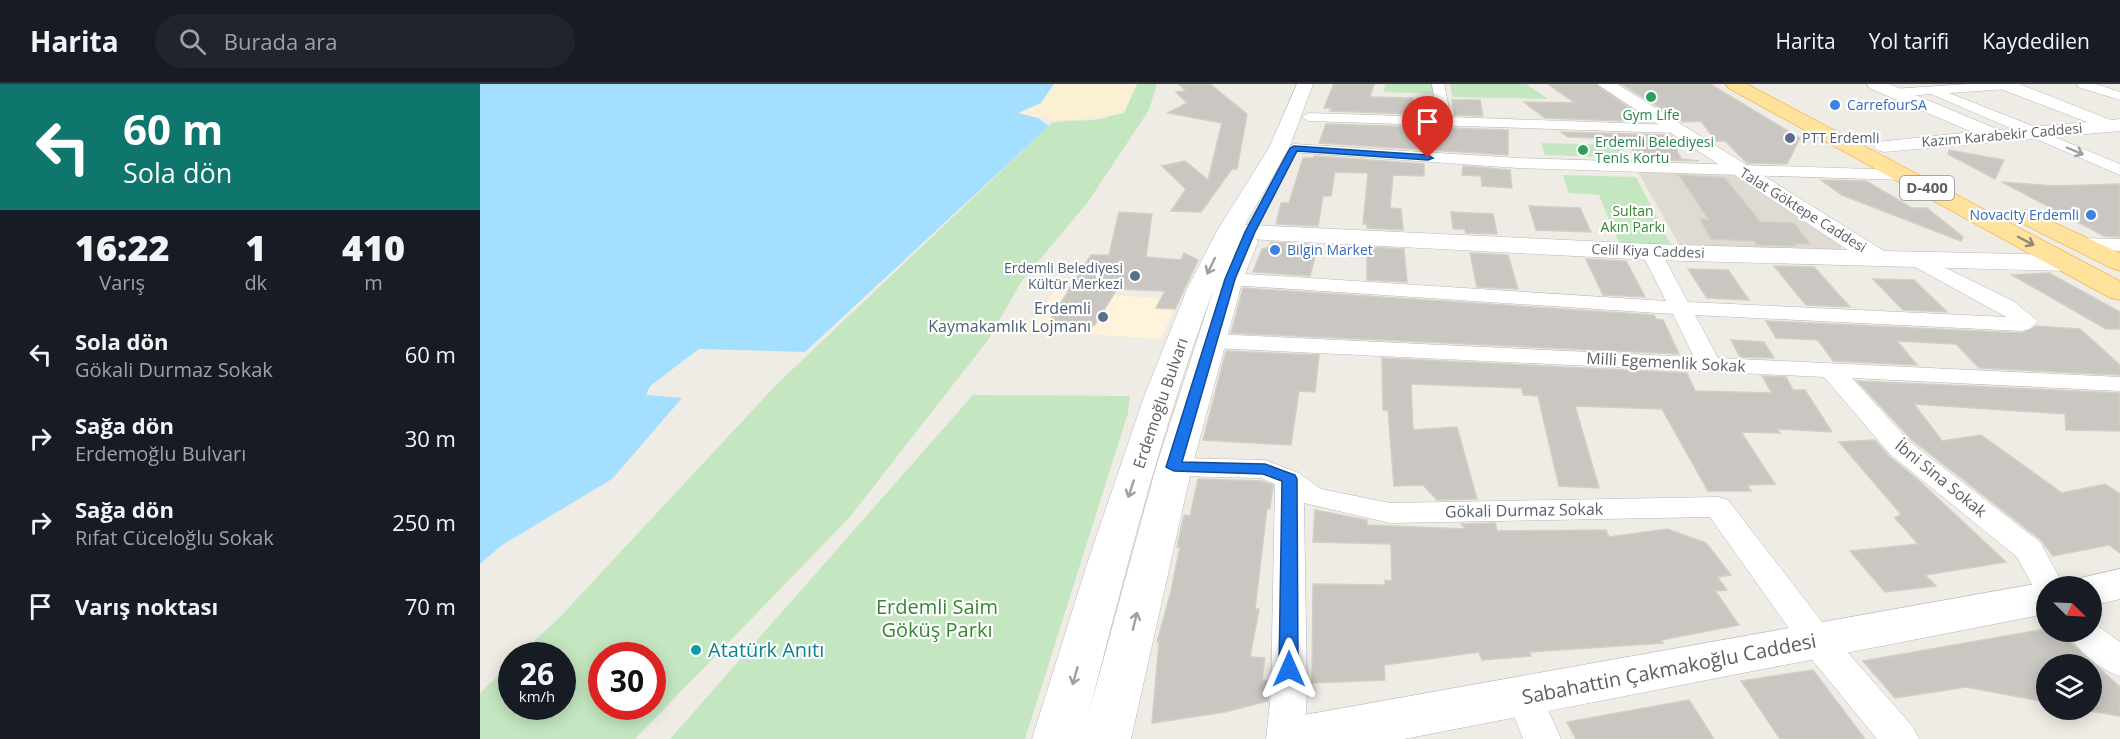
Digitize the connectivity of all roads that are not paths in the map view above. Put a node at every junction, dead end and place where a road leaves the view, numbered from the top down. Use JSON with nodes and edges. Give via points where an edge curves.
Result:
{"nodes":[{"id":1,"x":1305,"y":84,"type":"edge"},
{"id":2,"x":1320,"y":84,"type":"edge"},
{"id":3,"x":1438,"y":84,"type":"edge"},
{"id":4,"x":1605,"y":84,"type":"edge"},
{"id":5,"x":1734,"y":84,"type":"edge"},
{"id":6,"x":1760,"y":84,"type":"edge"},
{"id":7,"x":1875,"y":84,"type":"edge"},
{"id":8,"x":2083,"y":84,"type":"edge"},
{"id":9,"x":2006,"y":85,"type":"edge"},
{"id":10,"x":1931,"y":90,"type":"junction"},
{"id":11,"x":1894,"y":93,"type":"junction"},
{"id":12,"x":2120,"y":96,"type":"edge"},
{"id":13,"x":1310,"y":117,"type":"junction"},
{"id":14,"x":1445,"y":121,"type":"junction"},
{"id":15,"x":2117,"y":126,"type":"edge"},
{"id":16,"x":1675,"y":129,"type":"junction"},
{"id":17,"x":2031,"y":132,"type":"junction"},
{"id":18,"x":1996,"y":136,"type":"junction"},
{"id":19,"x":1884,"y":146,"type":"junction"},
{"id":20,"x":1294,"y":148,"type":"junction"},
{"id":21,"x":1740,"y":170,"type":"junction"},
{"id":22,"x":2120,"y":170,"type":"edge"},
{"id":23,"x":1903,"y":175,"type":"junction"},
{"id":24,"x":1977,"y":192,"type":"dead end"},
{"id":25,"x":2008,"y":208,"type":"dead end"},
{"id":26,"x":1240,"y":231,"type":"junction"},
{"id":27,"x":2120,"y":244,"type":"edge"},
{"id":28,"x":1651,"y":252,"type":"junction"},
{"id":29,"x":2074,"y":254,"type":"junction"},
{"id":30,"x":1879,"y":258,"type":"junction"},
{"id":31,"x":1915,"y":259,"type":"junction"},
{"id":32,"x":2120,"y":263,"type":"edge"},
{"id":33,"x":1230,"y":279,"type":"junction"},
{"id":34,"x":2120,"y":292,"type":"edge"},
{"id":35,"x":1680,"y":308,"type":"junction"},
{"id":36,"x":1212,"y":341,"type":"junction"},
{"id":37,"x":1710,"y":364,"type":"junction"},
{"id":38,"x":1831,"y":370,"type":"junction"},
{"id":39,"x":2120,"y":384,"type":"edge"},
{"id":40,"x":1174,"y":467,"type":"junction"},
{"id":41,"x":1289,"y":479,"type":"junction"},
{"id":42,"x":2043,"y":576,"type":"edge"},
{"id":43,"x":2120,"y":584,"type":"edge"},
{"id":44,"x":2102,"y":588,"type":"edge"},
{"id":45,"x":2036,"y":600,"type":"edge"},
{"id":46,"x":1817,"y":641,"type":"junction"},
{"id":47,"x":2096,"y":642,"type":"edge"},
{"id":48,"x":2120,"y":662,"type":"edge"},
{"id":49,"x":1524,"y":696,"type":"junction"},
{"id":50,"x":1056,"y":739,"type":"edge"},
{"id":51,"x":1106,"y":739,"type":"edge"},
{"id":52,"x":1284,"y":739,"type":"edge"},
{"id":53,"x":1293,"y":739,"type":"edge"},
{"id":54,"x":1542,"y":739,"type":"edge"},
{"id":55,"x":1900,"y":739,"type":"edge"}],
"edges":[{"from":1,"to":26,"type":"street","name":"Erdemoğlu Bulvarı"},
{"from":2,"to":13,"type":"street","name":"Erdemoğlu Bulvarı"},
{"from":3,"to":14,"type":"street"},
{"from":4,"to":16,"type":"street","name":"Talat Göktepe Caddesi"},
{"from":5,"to":23,"type":"highway","number":"D-400"},
{"from":6,"to":19,"type":"highway","number":"D-400"},
{"from":7,"to":11,"type":"street"},
{"from":8,"to":12,"type":"street"},
{"from":9,"to":10,"type":"street"},
{"from":9,"to":15,"type":"street"},
{"from":10,"to":11,"type":"street"},
{"from":10,"to":17,"type":"street"},
{"from":11,"to":18,"type":"street"},
{"from":13,"to":14,"type":"street"},
{"from":13,"to":20,"type":"street","name":"Erdemoğlu Bulvarı"},
{"from":14,"to":16,"type":"street"},
{"from":15,"to":17,"type":"street","name":"Kazım Karabekir Caddesi"},
{"from":16,"to":21,"type":"street","name":"Talat Göktepe Caddesi"},
{"from":17,"to":18,"type":"street","name":"Kazım Karabekir Caddesi"},
{"from":17,"to":22,"type":"street","one_way":true},
{"from":18,"to":19,"type":"street","name":"Kazım Karabekir Caddesi"},
{"from":19,"to":24,"type":"highway","number":"D-400"},
{"from":20,"to":21,"type":"street","via":[[1518,163]]},
{"from":20,"to":26,"type":"street","name":"Erdemoğlu Bulvarı"},
{"from":21,"to":23,"type":"street"},
{"from":21,"to":30,"type":"street","name":"Talat Göktepe Caddesi"},
{"from":23,"to":29,"type":"highway","number":"D-400","one_way":true},
{"from":25,"to":29,"type":"highway","number":"D-400"},
{"from":26,"to":28,"type":"street","name":"Celil Kiya Caddesi"},
{"from":26,"to":33,"type":"street","name":"Erdemoğlu Bulvarı"},
{"from":26,"to":50,"type":"street","name":"Erdemoğlu Bulvarı","one_way":true,"via":[[1200,289],[1160,397]]},
{"from":27,"to":29,"type":"street"},
{"from":28,"to":30,"type":"street","name":"Celil Kiya Caddesi"},
{"from":28,"to":35,"type":"street"},
{"from":29,"to":31,"type":"street","name":"Celil Kiya Caddesi"},
{"from":29,"to":32,"type":"highway","number":"D-400"},
{"from":29,"to":34,"type":"highway","number":"D-400"},
{"from":30,"to":31,"type":"street","name":"Celil Kiya Caddesi"},
{"from":31,"to":35,"type":"street","via":[[2027,321],[2022,324]]},
{"from":33,"to":35,"type":"street"},
{"from":33,"to":36,"type":"street","name":"Erdemoğlu Bulvarı"},
{"from":35,"to":37,"type":"street"},
{"from":36,"to":37,"type":"street","name":"Milli Egemenlik Sokak"},
{"from":36,"to":40,"type":"street","name":"Erdemoğlu Bulvarı"},
{"from":37,"to":38,"type":"street","name":"Milli Egemenlik Sokak"},
{"from":38,"to":39,"type":"street","name":"Milli Egemenlik Sokak"},
{"from":38,"to":42,"type":"street","name":"İbni Sina Sokak","via":[[1900,447],[2029,550]]},
{"from":40,"to":41,"type":"street","name":"Gökali Durmaz Sokak","via":[[1265,469]]},
{"from":51,"to":40,"type":"street","name":"Erdemoğlu Bulvarı","one_way":true},
{"from":41,"to":46,"type":"street","name":"Gökali Durmaz Sokak","via":[[1311,495],[1390,513],[1718,507]]},
{"from":41,"to":52,"type":"street","via":[[1289,693]]},
{"from":43,"to":44,"type":"street"},
{"from":45,"to":46,"type":"street","name":"Sabahattin Çakmakoğlu Caddesi"},
{"from":46,"to":49,"type":"street","name":"Sabahattin Çakmakoğlu Caddesi"},
{"from":46,"to":55,"type":"street"},
{"from":47,"to":48,"type":"street"},
{"from":49,"to":53,"type":"street","name":"Sabahattin Çakmakoğlu Caddesi"},
{"from":49,"to":54,"type":"street"}]}
